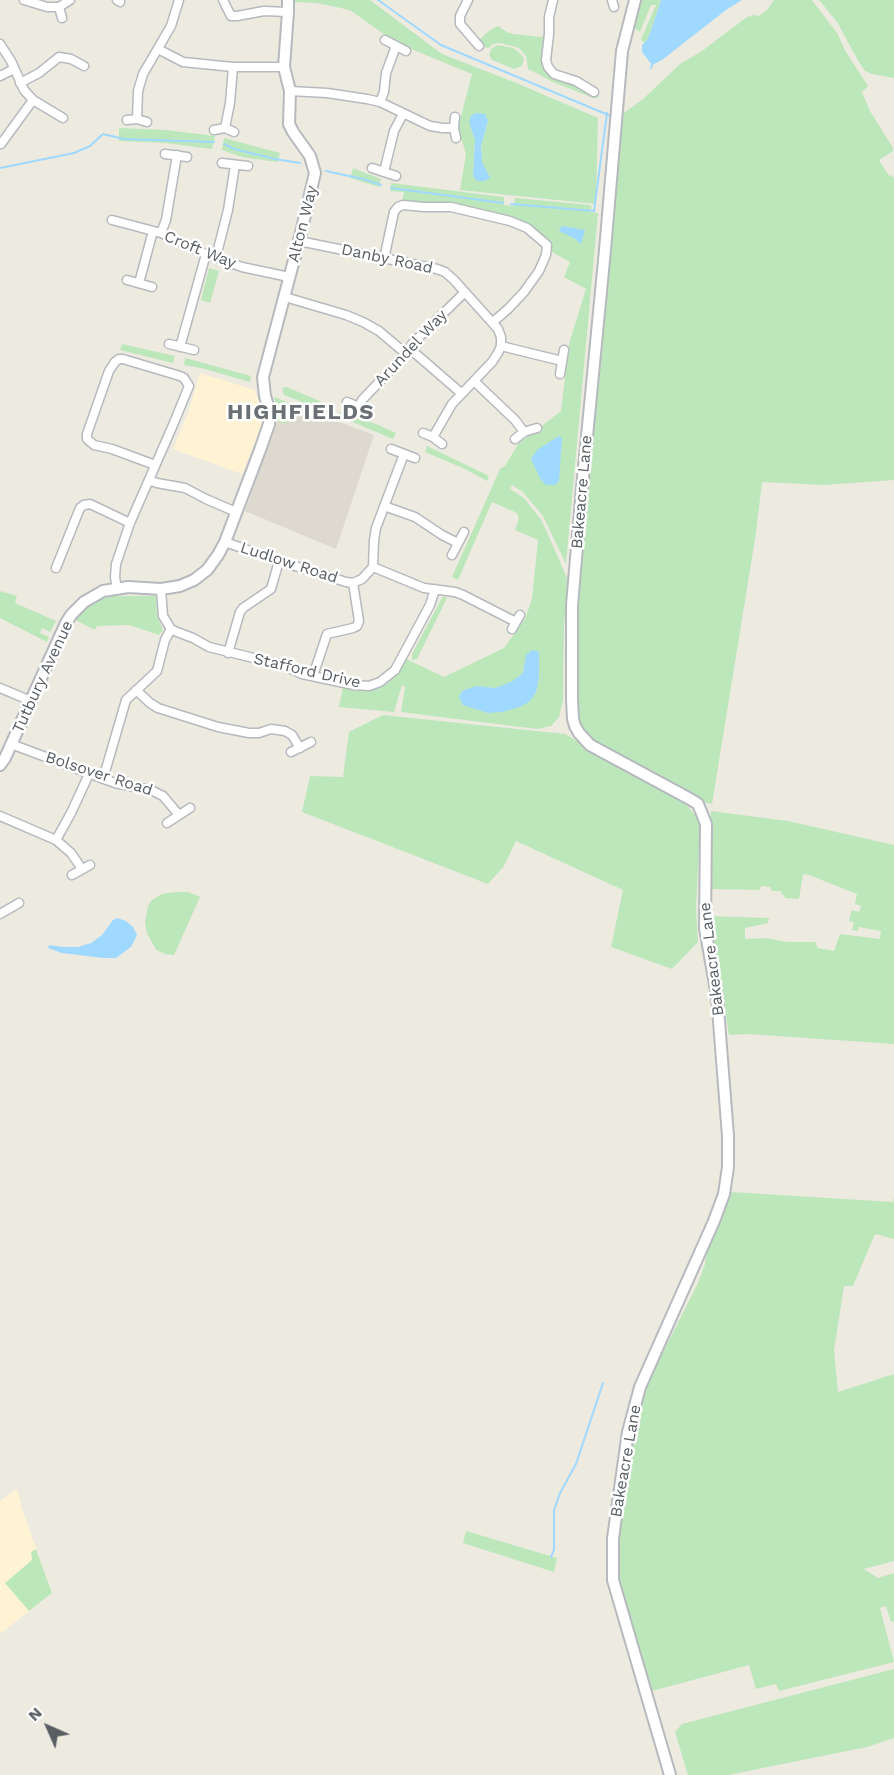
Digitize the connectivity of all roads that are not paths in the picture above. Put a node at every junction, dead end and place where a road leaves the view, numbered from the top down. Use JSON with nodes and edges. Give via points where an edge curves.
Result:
{"nodes":[{"id":1,"x":24,"y":0,"type":"edge"},
{"id":2,"x":70,"y":0,"type":"edge"},
{"id":3,"x":178,"y":0,"type":"edge"},
{"id":4,"x":223,"y":0,"type":"edge"},
{"id":5,"x":288,"y":0,"type":"edge"},
{"id":6,"x":468,"y":0,"type":"edge"},
{"id":7,"x":553,"y":0,"type":"edge"},
{"id":8,"x":635,"y":0,"type":"edge"},
{"id":9,"x":59,"y":7,"type":"junction"},
{"id":10,"x":288,"y":12,"type":"junction"},
{"id":11,"x":62,"y":18,"type":"dead end"},
{"id":12,"x":460,"y":24,"type":"junction"},
{"id":13,"x":450,"y":26,"type":"dead end"},
{"id":14,"x":385,"y":40,"type":"dead end"},
{"id":15,"x":0,"y":44,"type":"edge"},
{"id":16,"x":396,"y":46,"type":"junction"},
{"id":17,"x":478,"y":46,"type":"dead end"},
{"id":18,"x":158,"y":49,"type":"junction"},
{"id":19,"x":406,"y":51,"type":"dead end"},
{"id":20,"x":84,"y":66,"type":"dead end"},
{"id":21,"x":232,"y":67,"type":"junction"},
{"id":22,"x":284,"y":67,"type":"junction"},
{"id":23,"x":14,"y":69,"type":"junction"},
{"id":24,"x":0,"y":76,"type":"edge"},
{"id":25,"x":20,"y":82,"type":"junction"},
{"id":26,"x":290,"y":91,"type":"junction"},
{"id":27,"x":594,"y":92,"type":"dead end"},
{"id":28,"x":33,"y":100,"type":"junction"},
{"id":29,"x":380,"y":102,"type":"junction"},
{"id":30,"x":403,"y":114,"type":"junction"},
{"id":31,"x":455,"y":117,"type":"dead end"},
{"id":32,"x":63,"y":118,"type":"dead end"},
{"id":33,"x":137,"y":119,"type":"junction"},
{"id":34,"x":127,"y":120,"type":"dead end"},
{"id":35,"x":147,"y":122,"type":"dead end"},
{"id":36,"x":454,"y":128,"type":"junction"},
{"id":37,"x":214,"y":130,"type":"dead end"},
{"id":38,"x":456,"y":138,"type":"dead end"},
{"id":39,"x":1,"y":144,"type":"edge"},
{"id":40,"x":165,"y":154,"type":"dead end"},
{"id":41,"x":177,"y":155,"type":"junction"},
{"id":42,"x":187,"y":157,"type":"dead end"},
{"id":43,"x":222,"y":163,"type":"dead end"},
{"id":44,"x":235,"y":165,"type":"junction"},
{"id":45,"x":248,"y":166,"type":"dead end"},
{"id":46,"x":372,"y":168,"type":"dead end"},
{"id":47,"x":384,"y":171,"type":"junction"},
{"id":48,"x":396,"y":176,"type":"dead end"},
{"id":49,"x":112,"y":220,"type":"dead end"},
{"id":50,"x":157,"y":232,"type":"junction"},
{"id":51,"x":299,"y":241,"type":"junction"},
{"id":52,"x":206,"y":254,"type":"junction"},
{"id":53,"x":216,"y":257,"type":"junction"},
{"id":54,"x":384,"y":259,"type":"junction"},
{"id":55,"x":289,"y":278,"type":"junction"},
{"id":56,"x":127,"y":280,"type":"dead end"},
{"id":57,"x":139,"y":283,"type":"junction"},
{"id":58,"x":152,"y":287,"type":"dead end"},
{"id":59,"x":465,"y":292,"type":"junction"},
{"id":60,"x":285,"y":297,"type":"junction"},
{"id":61,"x":493,"y":322,"type":"junction"},
{"id":62,"x":169,"y":344,"type":"dead end"},
{"id":63,"x":501,"y":346,"type":"junction"},
{"id":64,"x":180,"y":347,"type":"junction"},
{"id":65,"x":194,"y":350,"type":"dead end"},
{"id":66,"x":564,"y":350,"type":"dead end"},
{"id":67,"x":407,"y":351,"type":"junction"},
{"id":68,"x":562,"y":361,"type":"junction"},
{"id":69,"x":560,"y":374,"type":"dead end"},
{"id":70,"x":263,"y":381,"type":"joint"},
{"id":71,"x":474,"y":381,"type":"junction"},
{"id":72,"x":461,"y":393,"type":"junction"},
{"id":73,"x":347,"y":402,"type":"dead end"},
{"id":74,"x":359,"y":406,"type":"junction"},
{"id":75,"x":368,"y":411,"type":"dead end"},
{"id":76,"x":537,"y":428,"type":"dead end"},
{"id":77,"x":524,"y":432,"type":"junction"},
{"id":78,"x":423,"y":433,"type":"dead end"},
{"id":79,"x":433,"y":437,"type":"junction"},
{"id":80,"x":515,"y":439,"type":"dead end"},
{"id":81,"x":442,"y":444,"type":"dead end"},
{"id":82,"x":391,"y":449,"type":"dead end"},
{"id":83,"x":404,"y":454,"type":"junction"},
{"id":84,"x":415,"y":458,"type":"dead end"},
{"id":85,"x":155,"y":465,"type":"junction"},
{"id":86,"x":149,"y":480,"type":"junction"},
{"id":87,"x":384,"y":506,"type":"junction"},
{"id":88,"x":236,"y":512,"type":"junction"},
{"id":89,"x":130,"y":523,"type":"junction"},
{"id":90,"x":464,"y":532,"type":"dead end"},
{"id":91,"x":225,"y":542,"type":"junction"},
{"id":92,"x":458,"y":543,"type":"junction"},
{"id":93,"x":452,"y":555,"type":"dead end"},
{"id":94,"x":279,"y":561,"type":"junction"},
{"id":95,"x":373,"y":567,"type":"junction"},
{"id":96,"x":56,"y":568,"type":"dead end"},
{"id":97,"x":353,"y":583,"type":"junction"},
{"id":98,"x":117,"y":589,"type":"junction"},
{"id":99,"x":161,"y":589,"type":"junction"},
{"id":100,"x":435,"y":589,"type":"junction"},
{"id":101,"x":516,"y":622,"type":"dead end"},
{"id":102,"x":171,"y":629,"type":"junction"},
{"id":103,"x":228,"y":653,"type":"junction"},
{"id":104,"x":313,"y":676,"type":"junction"},
{"id":105,"x":0,"y":688,"type":"edge"},
{"id":106,"x":136,"y":690,"type":"junction"},
{"id":107,"x":31,"y":701,"type":"junction"},
{"id":108,"x":312,"y":742,"type":"dead end"},
{"id":109,"x":11,"y":744,"type":"junction"},
{"id":110,"x":300,"y":748,"type":"junction"},
{"id":111,"x":291,"y":752,"type":"dead end"},
{"id":112,"x":0,"y":765,"type":"edge"},
{"id":113,"x":89,"y":774,"type":"junction"},
{"id":114,"x":104,"y":779,"type":"junction"},
{"id":115,"x":190,"y":808,"type":"dead end"},
{"id":116,"x":179,"y":815,"type":"junction"},
{"id":117,"x":0,"y":816,"type":"edge"},
{"id":118,"x":167,"y":824,"type":"dead end"},
{"id":119,"x":56,"y":840,"type":"junction"},
{"id":120,"x":72,"y":875,"type":"dead end"},
{"id":121,"x":0,"y":901,"type":"edge"},
{"id":122,"x":19,"y":903,"type":"dead end"},
{"id":123,"x":3,"y":912,"type":"edge"},
{"id":124,"x":670,"y":1775,"type":"edge"}],
"edges":[{"from":1,"to":9,"type":"street"},
{"from":2,"to":9,"type":"street"},
{"from":3,"to":18,"type":"street","via":[[171,26]]},
{"from":4,"to":10,"type":"street","via":[[231,16]]},
{"from":5,"to":10,"type":"street","name":"Alton Way"},
{"from":6,"to":12,"type":"street"},
{"from":7,"to":27,"type":"street","via":[[548,67],[554,74],[584,80]]},
{"from":8,"to":124,"type":"street","name":"Bakeacre Lane","via":[[622,51],[572,605],[573,719],[590,745],[698,804],[706,824],[705,928],[717,996],[728,1167],[714,1221],[640,1387],[628,1432],[613,1538],[613,1580]]},
{"from":9,"to":11,"type":"street"},
{"from":10,"to":22,"type":"street","name":"Alton Way"},
{"from":12,"to":13,"type":"street"},
{"from":12,"to":17,"type":"street"},
{"from":14,"to":16,"type":"street"},
{"from":15,"to":23,"type":"street"},
{"from":16,"to":19,"type":"street"},
{"from":16,"to":29,"type":"street"},
{"from":18,"to":21,"type":"street","via":[[183,62]]},
{"from":18,"to":33,"type":"street","via":[[143,74]]},
{"from":20,"to":25,"type":"street","via":[[60,57]]},
{"from":21,"to":22,"type":"street"},
{"from":21,"to":37,"type":"street","via":[[230,130]]},
{"from":22,"to":26,"type":"street","name":"Alton Way"},
{"from":23,"to":24,"type":"street"},
{"from":23,"to":25,"type":"street"},
{"from":25,"to":28,"type":"street"},
{"from":26,"to":29,"type":"street"},
{"from":26,"to":51,"type":"street","name":"Alton Way","via":[[290,124],[310,156],[315,173]]},
{"from":28,"to":32,"type":"street","via":[[54,108]]},
{"from":28,"to":39,"type":"street"},
{"from":29,"to":30,"type":"street"},
{"from":30,"to":36,"type":"street","via":[[430,126]]},
{"from":30,"to":47,"type":"street","via":[[394,131]]},
{"from":31,"to":36,"type":"street"},
{"from":33,"to":34,"type":"street"},
{"from":33,"to":35,"type":"street"},
{"from":36,"to":38,"type":"street"},
{"from":40,"to":41,"type":"street"},
{"from":41,"to":42,"type":"street"},
{"from":41,"to":50,"type":"street","via":[[166,220]]},
{"from":43,"to":44,"type":"street"},
{"from":44,"to":45,"type":"street"},
{"from":44,"to":53,"type":"street"},
{"from":46,"to":47,"type":"street"},
{"from":47,"to":48,"type":"street"},
{"from":49,"to":50,"type":"street","name":"Croft Way","via":[[130,221]]},
{"from":50,"to":52,"type":"street","name":"Croft Way"},
{"from":50,"to":57,"type":"street"},
{"from":51,"to":54,"type":"street","name":"Danby Road"},
{"from":51,"to":55,"type":"street","name":"Alton Way"},
{"from":52,"to":53,"type":"street","name":"Croft Way"},
{"from":52,"to":64,"type":"street"},
{"from":53,"to":55,"type":"street","name":"Croft Way"},
{"from":54,"to":59,"type":"street","name":"Danby Road","via":[[437,268]]},
{"from":54,"to":61,"type":"street","via":[[394,212],[403,205],[451,207],[527,228],[547,245],[546,255],[524,292]]},
{"from":55,"to":60,"type":"street","name":"Alton Way"},
{"from":56,"to":57,"type":"street"},
{"from":57,"to":58,"type":"street"},
{"from":59,"to":61,"type":"street","name":"Danby Road"},
{"from":59,"to":67,"type":"street","name":"Arundel Way"},
{"from":60,"to":67,"type":"street","via":[[363,322]]},
{"from":60,"to":70,"type":"street","name":"Alton Way"},
{"from":61,"to":63,"type":"street","name":"Danby Road"},
{"from":62,"to":64,"type":"street"},
{"from":63,"to":68,"type":"street"},
{"from":63,"to":71,"type":"street"},
{"from":64,"to":65,"type":"street"},
{"from":66,"to":68,"type":"street"},
{"from":67,"to":72,"type":"street"},
{"from":67,"to":74,"type":"street","name":"Arundel Way"},
{"from":68,"to":69,"type":"street"},
{"from":70,"to":88,"type":"street","name":"Tutbury Avenue","via":[[269,424]]},
{"from":71,"to":72,"type":"street"},
{"from":71,"to":77,"type":"street"},
{"from":72,"to":79,"type":"street"},
{"from":73,"to":74,"type":"street"},
{"from":74,"to":75,"type":"street"},
{"from":76,"to":77,"type":"street"},
{"from":77,"to":80,"type":"street"},
{"from":78,"to":79,"type":"street"},
{"from":79,"to":81,"type":"street"},
{"from":82,"to":83,"type":"street"},
{"from":83,"to":84,"type":"street"},
{"from":83,"to":87,"type":"street"},
{"from":85,"to":85,"type":"street","via":[[188,389],[187,382],[180,376],[118,359],[109,371],[87,439],[94,445]]},
{"from":85,"to":86,"type":"street"},
{"from":86,"to":88,"type":"street","via":[[185,488]]},
{"from":86,"to":89,"type":"street"},
{"from":87,"to":92,"type":"street","via":[[415,517]]},
{"from":87,"to":95,"type":"street","via":[[374,540]]},
{"from":88,"to":91,"type":"street","name":"Tutbury Avenue"},
{"from":89,"to":96,"type":"street","via":[[90,504],[84,505]]},
{"from":89,"to":98,"type":"street","via":[[116,564]]},
{"from":90,"to":92,"type":"street"},
{"from":91,"to":94,"type":"street","name":"Ludlow Road"},
{"from":91,"to":99,"type":"street","name":"Tutbury Avenue","via":[[213,564],[194,580]]},
{"from":92,"to":93,"type":"street"},
{"from":94,"to":97,"type":"street","name":"Ludlow Road"},
{"from":94,"to":103,"type":"street","via":[[270,589],[240,612]]},
{"from":95,"to":97,"type":"street","name":"Ludlow Road"},
{"from":95,"to":100,"type":"street","via":[[413,585]]},
{"from":97,"to":104,"type":"street","via":[[357,626],[327,634]]},
{"from":98,"to":99,"type":"street","name":"Tutbury Avenue"},
{"from":98,"to":107,"type":"street","name":"Tutbury Avenue","via":[[92,596],[71,615]]},
{"from":99,"to":102,"type":"street","via":[[163,616]]},
{"from":100,"to":101,"type":"street","via":[[464,595]]},
{"from":100,"to":104,"type":"street","name":"Stafford Drive","via":[[434,598],[387,678],[369,686]]},
{"from":102,"to":103,"type":"street","name":"Stafford Drive"},
{"from":102,"to":106,"type":"street","via":[[157,671]]},
{"from":103,"to":104,"type":"street","name":"Stafford Drive"},
{"from":105,"to":107,"type":"street"},
{"from":106,"to":110,"type":"street","via":[[158,708],[218,727],[249,733],[285,731]]},
{"from":106,"to":114,"type":"street","via":[[123,707]]},
{"from":107,"to":109,"type":"street","name":"Tutbury Avenue"},
{"from":108,"to":110,"type":"street"},
{"from":109,"to":112,"type":"street","name":"Tutbury Avenue"},
{"from":109,"to":113,"type":"street","name":"Bolsover Road"},
{"from":110,"to":111,"type":"street"},
{"from":113,"to":114,"type":"street","name":"Bolsover Road"},
{"from":113,"to":119,"type":"street"},
{"from":114,"to":116,"type":"street","name":"Bolsover Road","via":[[151,790],[163,796]]},
{"from":115,"to":116,"type":"street"},
{"from":116,"to":118,"type":"street"},
{"from":117,"to":119,"type":"street"},
{"from":119,"to":120,"type":"street","via":[[86,867]]},
{"from":121,"to":123,"type":"street"},
{"from":122,"to":123,"type":"street"}]}
